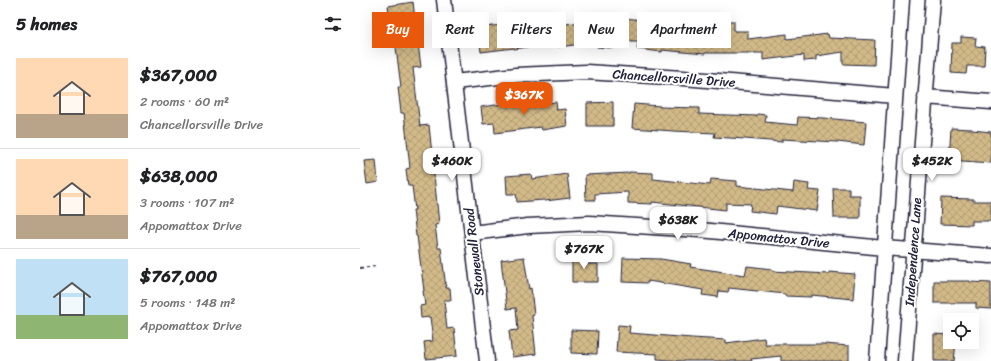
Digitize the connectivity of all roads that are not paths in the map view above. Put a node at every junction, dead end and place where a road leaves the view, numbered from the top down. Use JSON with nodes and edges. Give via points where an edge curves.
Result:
{"nodes":[{"id":1,"x":444,"y":0,"type":"edge"},
{"id":2,"x":902,"y":0,"type":"edge"},
{"id":3,"x":933,"y":0,"type":"edge"},
{"id":4,"x":454,"y":82,"type":"junction"},
{"id":5,"x":895,"y":96,"type":"junction"},
{"id":6,"x":924,"y":98,"type":"junction"},
{"id":7,"x":991,"y":102,"type":"edge"},
{"id":8,"x":472,"y":233,"type":"junction"},
{"id":9,"x":884,"y":248,"type":"junction"},
{"id":10,"x":914,"y":250,"type":"junction"},
{"id":11,"x":991,"y":256,"type":"edge"},
{"id":12,"x":487,"y":361,"type":"edge"},
{"id":13,"x":877,"y":361,"type":"edge"},
{"id":14,"x":905,"y":361,"type":"edge"}],
"edges":[{"from":1,"to":4,"type":"street","name":"Stonewall Road"},
{"from":2,"to":5,"type":"street"},
{"from":3,"to":6,"type":"street","name":"Independence Lane"},
{"from":4,"to":5,"type":"street","name":"Chancellorsville Drive","via":[[516,75],[586,72],[691,78]]},
{"from":4,"to":8,"type":"street","name":"Stonewall Road"},
{"from":5,"to":9,"type":"street"},
{"from":6,"to":7,"type":"street"},
{"from":6,"to":10,"type":"street","name":"Independence Lane"},
{"from":8,"to":9,"type":"street","name":"Appomattox Drive","via":[[528,226],[589,223],[700,230]]},
{"from":8,"to":12,"type":"street","name":"Stonewall Road"},
{"from":9,"to":10,"type":"street","name":"Appomattox Drive"},
{"from":9,"to":13,"type":"street"},
{"from":10,"to":11,"type":"street","name":"Appomattox Drive"},
{"from":10,"to":14,"type":"street","name":"Independence Lane"}]}
